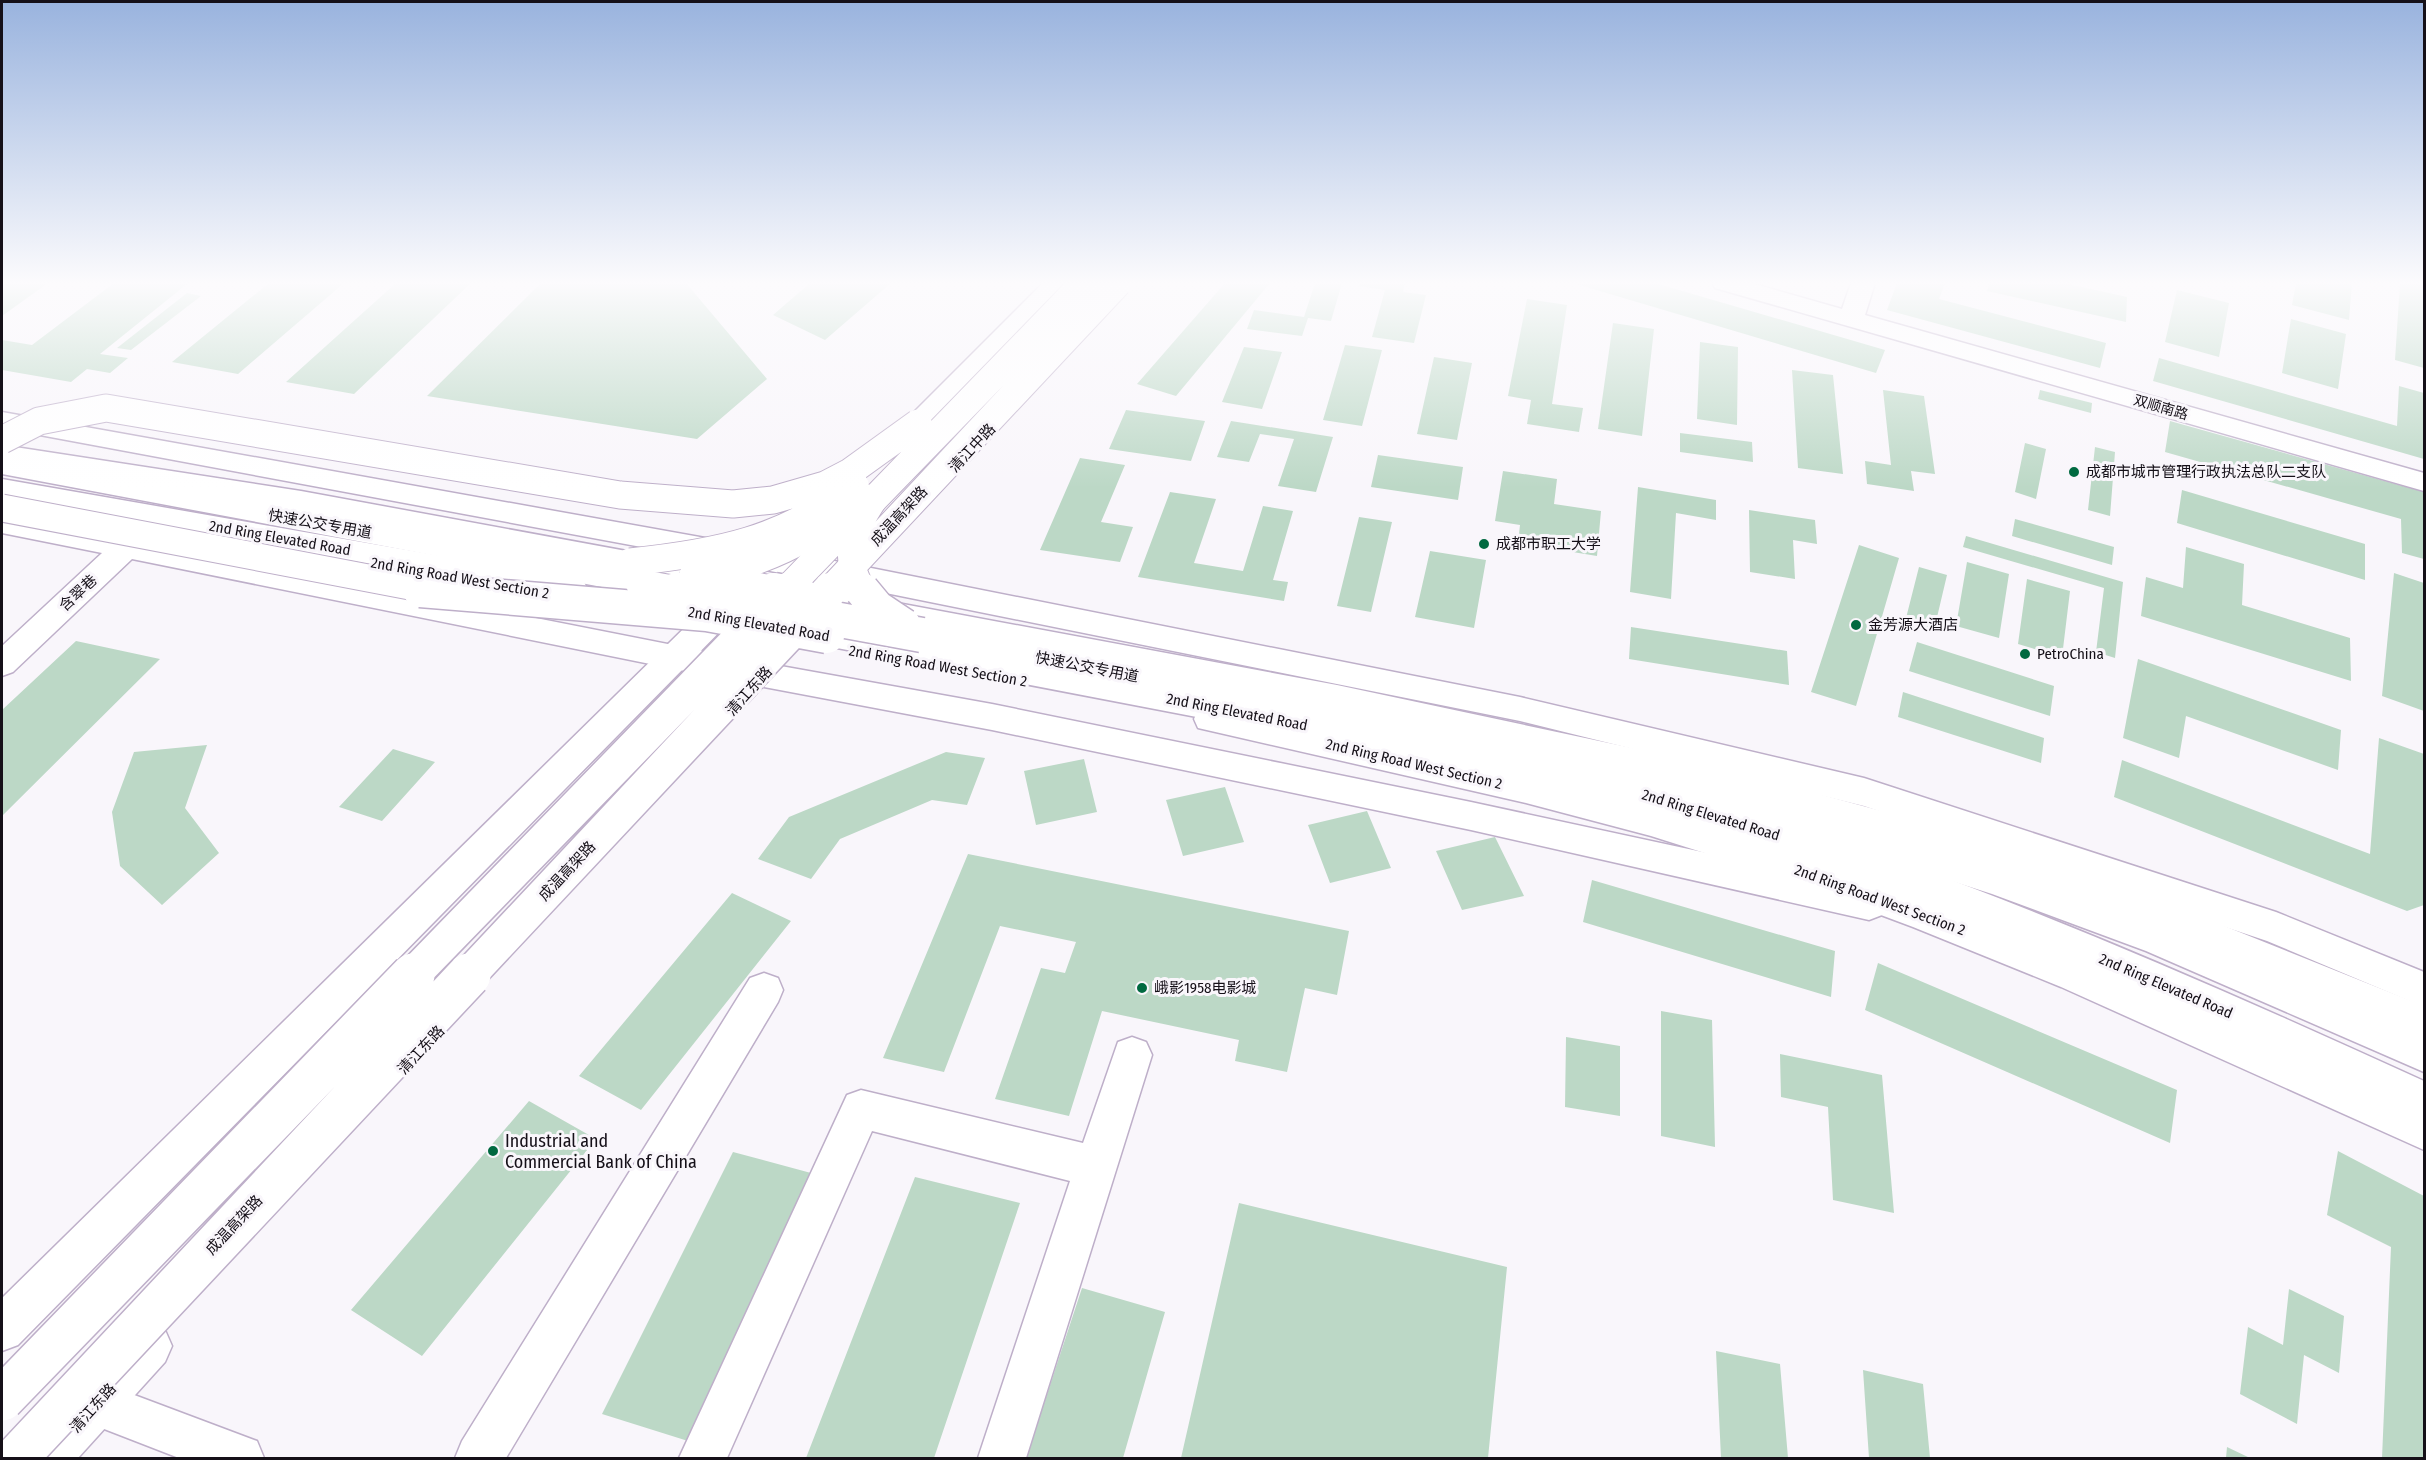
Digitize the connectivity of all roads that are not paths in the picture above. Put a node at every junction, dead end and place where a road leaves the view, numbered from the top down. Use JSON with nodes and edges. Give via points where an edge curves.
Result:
{"nodes":[{"id":1,"x":982,"y":351,"type":"edge"},
{"id":2,"x":989,"y":351,"type":"edge"},
{"id":3,"x":1016,"y":351,"type":"edge"},
{"id":4,"x":1018,"y":351,"type":"edge"},
{"id":5,"x":1054,"y":351,"type":"edge"},
{"id":6,"x":1063,"y":351,"type":"edge"},
{"id":7,"x":1964,"y":351,"type":"edge"},
{"id":8,"x":2,"y":420,"type":"edge"},
{"id":9,"x":918,"y":423,"type":"junction"},
{"id":10,"x":2,"y":440,"type":"edge"},
{"id":11,"x":2,"y":454,"type":"edge"},
{"id":12,"x":2,"y":465,"type":"edge"},
{"id":13,"x":886,"y":481,"type":"junction"},
{"id":14,"x":2424,"y":482,"type":"edge"},
{"id":15,"x":2,"y":488,"type":"edge"},
{"id":16,"x":2,"y":499,"type":"edge"},
{"id":17,"x":2,"y":508,"type":"edge"},
{"id":18,"x":154,"y":522,"type":"junction"},
{"id":19,"x":2,"y":523,"type":"edge"},
{"id":20,"x":127,"y":548,"type":"junction"},
{"id":21,"x":770,"y":561,"type":"junction"},
{"id":22,"x":634,"y":573,"type":"junction"},
{"id":23,"x":851,"y":575,"type":"junction"},
{"id":24,"x":708,"y":619,"type":"junction"},
{"id":25,"x":922,"y":635,"type":"junction"},
{"id":26,"x":795,"y":640,"type":"junction"},
{"id":27,"x":679,"y":656,"type":"junction"},
{"id":28,"x":2,"y":664,"type":"edge"},
{"id":29,"x":764,"y":675,"type":"junction"},
{"id":30,"x":1936,"y":920,"type":"junction"},
{"id":31,"x":764,"y":990,"type":"dead end"},
{"id":32,"x":2424,"y":990,"type":"edge"},
{"id":33,"x":2424,"y":1024,"type":"edge"},
{"id":34,"x":2424,"y":1054,"type":"edge"},
{"id":35,"x":1132,"y":1055,"type":"dead end"},
{"id":36,"x":2424,"y":1101,"type":"edge"},
{"id":37,"x":2424,"y":1130,"type":"edge"},
{"id":38,"x":1096,"y":1167,"type":"junction"},
{"id":39,"x":2,"y":1329,"type":"edge"},
{"id":40,"x":2,"y":1399,"type":"edge"},
{"id":41,"x":96,"y":1404,"type":"junction"},
{"id":42,"x":16,"y":1458,"type":"edge"},
{"id":43,"x":47,"y":1458,"type":"edge"},
{"id":44,"x":240,"y":1458,"type":"edge"},
{"id":45,"x":479,"y":1458,"type":"edge"},
{"id":46,"x":703,"y":1458,"type":"edge"},
{"id":47,"x":1002,"y":1458,"type":"edge"}],
"edges":[{"from":1,"to":21,"type":"main road"},
{"from":2,"to":9,"type":"main road"},
{"from":3,"to":13,"type":"main road","name":"快速公交专用道","bridge":true},
{"from":4,"to":40,"type":"main road","name":"成温高架路","bridge":true},
{"from":5,"to":42,"type":"main road","name":"成温高架路","bridge":true},
{"from":6,"to":23,"type":"main road","name":"清江中路"},
{"from":7,"to":14,"type":"main road","name":"双顺南路"},
{"from":8,"to":21,"type":"main road"},
{"from":9,"to":10,"type":"main road","bridge":true,"via":[[850,472],[825,485],[773,500],[733,504],[620,495],[106,408],[60,414],[30,424]]},
{"from":9,"to":22,"type":"main road","bridge":true,"via":[[837,500],[799,524],[741,546],[688,556]]},
{"from":11,"to":22,"type":"main road","name":"2nd Ring Elevated Road","via":[[301,501]]},
{"from":12,"to":22,"type":"main road","name":"快速公交专用道"},
{"from":13,"to":22,"type":"main road","name":"快速公交专用道","bridge":true,"via":[[823,530],[782,553],[715,575]]},
{"from":13,"to":25,"type":"main road","name":"快速公交专用道","bridge":true,"via":[[857,524],[851,549],[852,566],[864,597],[882,615]]},
{"from":15,"to":24,"type":"main road","name":"2nd Ring Elevated Road","bridge":true},
{"from":16,"to":18,"type":"main road","name":"2nd Ring Road West Section 2"},
{"from":17,"to":24,"type":"main road","bridge":true,"via":[[421,590]]},
{"from":18,"to":20,"type":"main road","name":"含翠巷"},
{"from":18,"to":24,"type":"main road","name":"2nd Ring Road West Section 2"},
{"from":19,"to":20,"type":"main road"},
{"from":20,"to":27,"type":"main road"},
{"from":20,"to":28,"type":"main road","name":"含翠巷"},
{"from":21,"to":23,"type":"main road"},
{"from":21,"to":24,"type":"main road"},
{"from":22,"to":25,"type":"main road","name":"快速公交专用道","bridge":true},
{"from":22,"to":33,"type":"main road","name":"2nd Ring Elevated Road","bridge":true,"via":[[1337,697],[1712,778],[1917,836],[2142,909]]},
{"from":23,"to":26,"type":"main road","name":"清江中路"},
{"from":23,"to":32,"type":"main road","via":[[1520,709],[1864,792],[2276,928]]},
{"from":24,"to":26,"type":"main road","name":"2nd Ring Road West Section 2"},
{"from":24,"to":27,"type":"main road"},
{"from":24,"to":36,"type":"main road","name":"2nd Ring Elevated Road","bridge":true,"via":[[1447,752],[1635,792],[1841,855],[1949,895],[2294,1040]]},
{"from":25,"to":34,"type":"main road","name":"快速公交专用道","via":[[1588,766],[1848,833],[1996,880],[2159,939]]},
{"from":26,"to":29,"type":"main road","name":"清江东路"},
{"from":26,"to":30,"type":"main road","name":"2nd Ring Road West Section 2","via":[[1081,691],[1524,790],[1713,840]]},
{"from":27,"to":29,"type":"main road"},
{"from":27,"to":39,"type":"main road"},
{"from":29,"to":30,"type":"main road","via":[[992,717],[1471,816]]},
{"from":29,"to":41,"type":"main road","name":"清江东路"},
{"from":30,"to":37,"type":"main road","name":"2nd Ring Road West Section 2","via":[[2078,975],[2294,1068]]},
{"from":31,"to":45,"type":"main road"},
{"from":35,"to":38,"type":"main road"},
{"from":38,"to":46,"type":"main road","via":[[861,1109]]},
{"from":38,"to":47,"type":"main road"},
{"from":41,"to":43,"type":"main road","name":"清江东路"},
{"from":41,"to":44,"type":"main road"}]}
